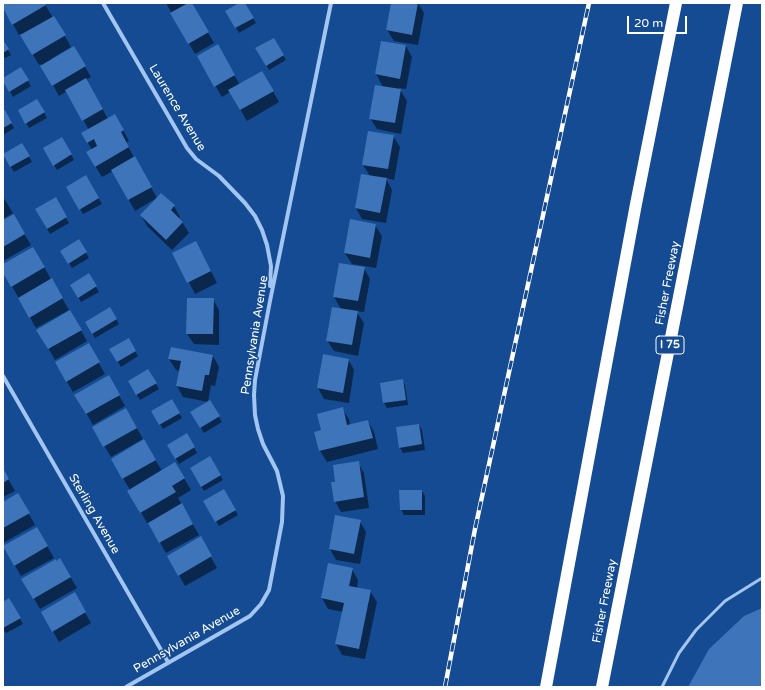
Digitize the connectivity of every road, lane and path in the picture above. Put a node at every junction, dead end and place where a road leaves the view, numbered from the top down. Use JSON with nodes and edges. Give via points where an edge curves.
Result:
{"nodes":[{"id":1,"x":103,"y":3,"type":"edge"},
{"id":2,"x":331,"y":3,"type":"edge"},
{"id":3,"x":676,"y":3,"type":"edge"},
{"id":4,"x":737,"y":3,"type":"edge"},
{"id":5,"x":270,"y":301,"type":"junction"},
{"id":6,"x":3,"y":376,"type":"edge"},
{"id":7,"x":762,"y":578,"type":"edge"},
{"id":8,"x":168,"y":662,"type":"junction"},
{"id":9,"x":126,"y":687,"type":"edge"},
{"id":10,"x":546,"y":687,"type":"edge"},
{"id":11,"x":602,"y":687,"type":"edge"},
{"id":12,"x":662,"y":687,"type":"edge"}],
"edges":[{"from":1,"to":5,"type":"street","name":"Laurence Avenue","via":[[187,148],[245,203],[262,230],[271,266]]},
{"from":2,"to":5,"type":"street","name":"Pennsylvania Avenue"},
{"from":3,"to":10,"type":"highway"},
{"from":4,"to":11,"type":"highway","name":"Fisher Freeway","number":"I 75"},
{"from":5,"to":8,"type":"street","name":"Pennsylvania Avenue","via":[[254,395],[258,429],[277,471],[283,496],[282,522],[269,590],[250,616]]},
{"from":6,"to":8,"type":"street","name":"Sterling Avenue"},
{"from":7,"to":12,"type":"lane","via":[[724,601],[696,630],[679,653]]},
{"from":8,"to":9,"type":"street","name":"Pennsylvania Avenue"}]}
